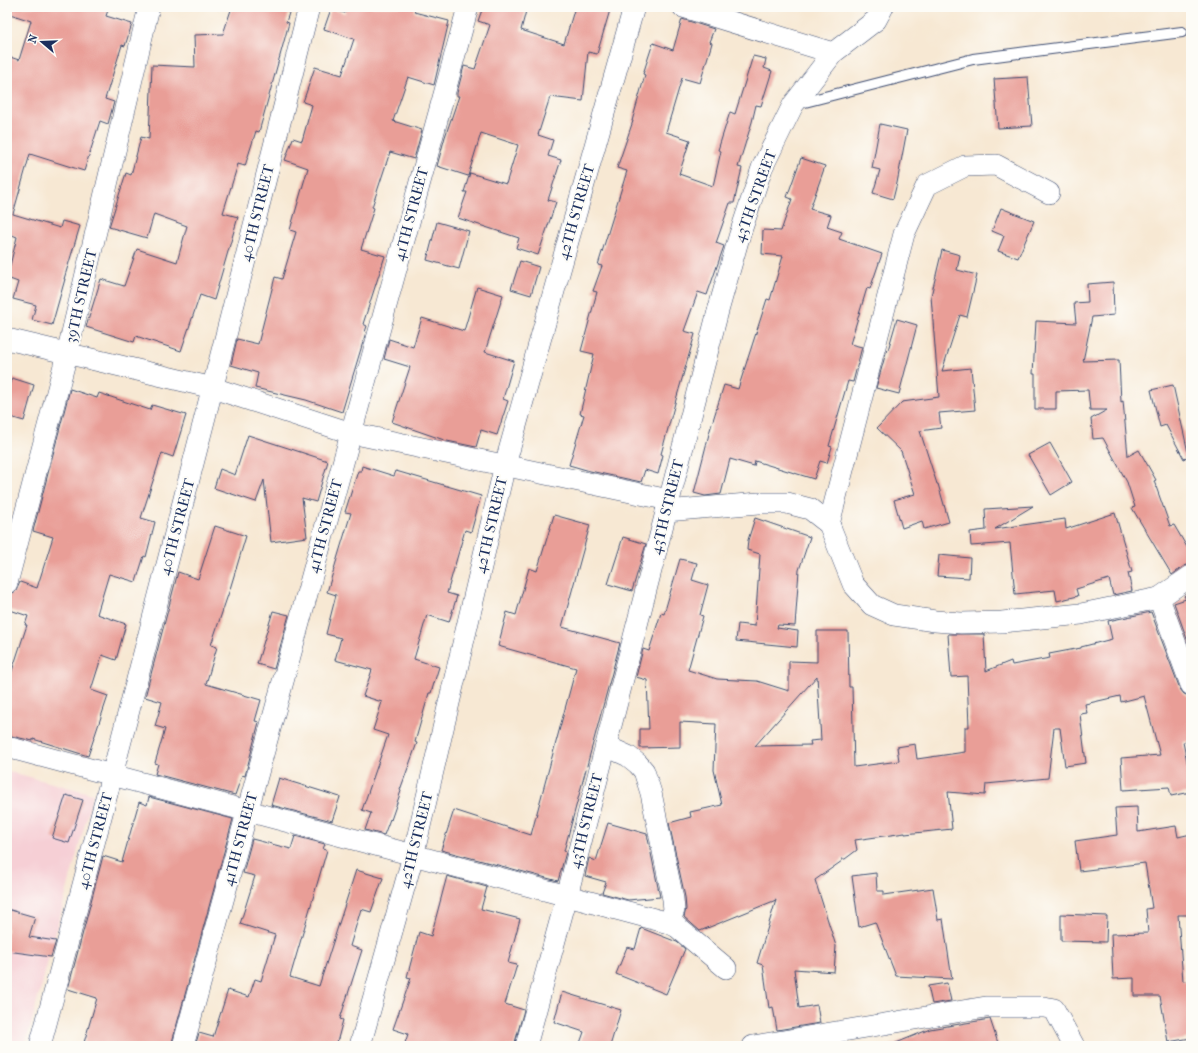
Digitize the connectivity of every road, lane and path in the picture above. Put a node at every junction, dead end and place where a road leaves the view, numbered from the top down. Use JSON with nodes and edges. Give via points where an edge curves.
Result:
{"nodes":[{"id":1,"x":149,"y":7,"type":"edge"},
{"id":2,"x":309,"y":7,"type":"edge"},
{"id":3,"x":468,"y":7,"type":"edge"},
{"id":4,"x":634,"y":7,"type":"edge"},
{"id":5,"x":683,"y":7,"type":"edge"},
{"id":6,"x":883,"y":7,"type":"edge"},
{"id":7,"x":1182,"y":32,"type":"dead end"},
{"id":8,"x":833,"y":53,"type":"junction"},
{"id":9,"x":793,"y":105,"type":"junction"},
{"id":10,"x":1049,"y":193,"type":"dead end"},
{"id":11,"x":7,"y":339,"type":"edge"},
{"id":12,"x":67,"y":354,"type":"junction"},
{"id":13,"x":213,"y":388,"type":"junction"},
{"id":14,"x":351,"y":433,"type":"junction"},
{"id":15,"x":505,"y":465,"type":"junction"},
{"id":16,"x":668,"y":505,"type":"junction"},
{"id":17,"x":829,"y":524,"type":"junction"},
{"id":18,"x":1191,"y":576,"type":"edge"},
{"id":19,"x":7,"y":583,"type":"edge"},
{"id":20,"x":1159,"y":598,"type":"junction"},
{"id":21,"x":1191,"y":685,"type":"edge"},
{"id":22,"x":606,"y":746,"type":"junction"},
{"id":23,"x":7,"y":747,"type":"edge"},
{"id":24,"x":112,"y":775,"type":"junction"},
{"id":25,"x":247,"y":811,"type":"junction"},
{"id":26,"x":413,"y":856,"type":"junction"},
{"id":27,"x":567,"y":896,"type":"junction"},
{"id":28,"x":669,"y":923,"type":"junction"},
{"id":29,"x":726,"y":968,"type":"dead end"},
{"id":30,"x":40,"y":1046,"type":"edge"},
{"id":31,"x":183,"y":1046,"type":"edge"},
{"id":32,"x":360,"y":1046,"type":"edge"},
{"id":33,"x":526,"y":1046,"type":"edge"},
{"id":34,"x":753,"y":1046,"type":"edge"},
{"id":35,"x":1074,"y":1046,"type":"edge"}],
"edges":[{"from":1,"to":12,"type":"street","name":"39TH STREET"},
{"from":2,"to":13,"type":"street","name":"40TH STREET"},
{"from":3,"to":14,"type":"street","name":"41TH STREET"},
{"from":4,"to":15,"type":"street","name":"42TH STREET"},
{"from":5,"to":8,"type":"street"},
{"from":6,"to":8,"type":"street","name":"43TH STREET","via":[[876,20]]},
{"from":7,"to":9,"type":"lane","via":[[973,59]]},
{"from":8,"to":9,"type":"street","name":"43TH STREET"},
{"from":9,"to":16,"type":"street","name":"43TH STREET","via":[[762,168],[739,237]]},
{"from":10,"to":17,"type":"street","via":[[996,165],[965,166],[927,185],[904,234]]},
{"from":11,"to":12,"type":"street"},
{"from":12,"to":13,"type":"street"},
{"from":12,"to":19,"type":"street","name":"39TH STREET"},
{"from":13,"to":14,"type":"street"},
{"from":13,"to":24,"type":"street","name":"40TH STREET"},
{"from":14,"to":15,"type":"street"},
{"from":14,"to":25,"type":"street","name":"41TH STREET"},
{"from":15,"to":16,"type":"street"},
{"from":15,"to":26,"type":"street","name":"42TH STREET"},
{"from":16,"to":17,"type":"street","via":[[787,503],[810,509]]},
{"from":16,"to":22,"type":"street","name":"43TH STREET"},
{"from":17,"to":20,"type":"street","via":[[853,584],[872,606],[894,615],[936,621],[1002,622],[1081,614]]},
{"from":18,"to":20,"type":"street"},
{"from":20,"to":21,"type":"street"},
{"from":22,"to":27,"type":"street","name":"43TH STREET"},
{"from":22,"to":28,"type":"street","via":[[628,756],[644,771],[673,899],[674,910]]},
{"from":23,"to":24,"type":"street"},
{"from":24,"to":25,"type":"street"},
{"from":24,"to":30,"type":"street","name":"40TH STREET"},
{"from":25,"to":26,"type":"street"},
{"from":25,"to":31,"type":"street","name":"41TH STREET"},
{"from":26,"to":27,"type":"street"},
{"from":26,"to":32,"type":"street","name":"42TH STREET"},
{"from":27,"to":28,"type":"street"},
{"from":27,"to":33,"type":"street","name":"43TH STREET"},
{"from":28,"to":29,"type":"street"},
{"from":34,"to":35,"type":"street","via":[[986,1007],[1044,1007],[1054,1009]]}]}
